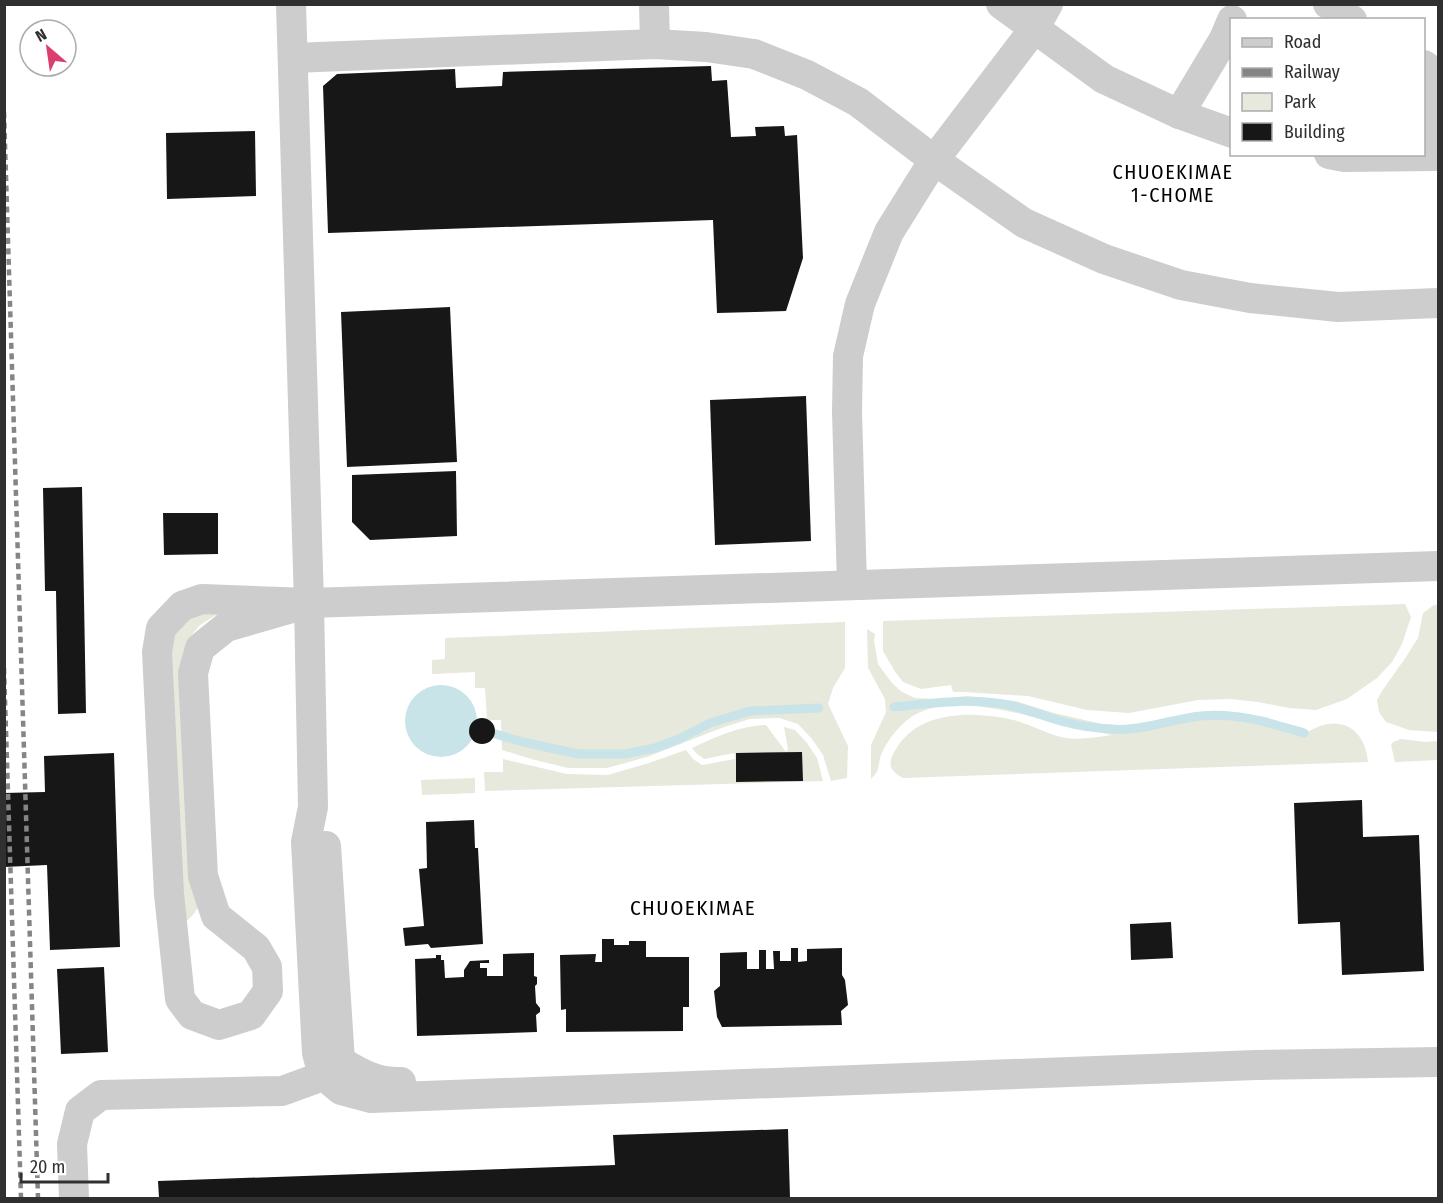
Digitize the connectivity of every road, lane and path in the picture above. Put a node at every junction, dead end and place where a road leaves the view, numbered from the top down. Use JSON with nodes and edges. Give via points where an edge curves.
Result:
{"nodes":[{"id":1,"x":291,"y":4,"type":"edge"},
{"id":2,"x":654,"y":4,"type":"edge"},
{"id":3,"x":1001,"y":4,"type":"edge"},
{"id":4,"x":1328,"y":4,"type":"edge"},
{"id":5,"x":1041,"y":17,"type":"edge"},
{"id":6,"x":1349,"y":18,"type":"edge"},
{"id":7,"x":1230,"y":25,"type":"edge"},
{"id":8,"x":655,"y":44,"type":"junction"},
{"id":9,"x":293,"y":58,"type":"junction"},
{"id":10,"x":1425,"y":66,"type":"edge"},
{"id":11,"x":1179,"y":114,"type":"junction"},
{"id":12,"x":1230,"y":132,"type":"edge"},
{"id":13,"x":1339,"y":156,"type":"edge"},
{"id":14,"x":1438,"y":156,"type":"edge"},
{"id":15,"x":934,"y":160,"type":"junction"},
{"id":16,"x":1438,"y":303,"type":"edge"},
{"id":17,"x":1438,"y":566,"type":"edge"},
{"id":18,"x":852,"y":585,"type":"junction"},
{"id":19,"x":309,"y":603,"type":"junction"},
{"id":20,"x":1438,"y":1042,"type":"edge"},
{"id":21,"x":1438,"y":1062,"type":"edge"},
{"id":22,"x":332,"y":1068,"type":"junction"},
{"id":23,"x":74,"y":1198,"type":"edge"}],
"edges":[{"from":1,"to":9,"type":"street"},
{"from":2,"to":8,"type":"street"},
{"from":3,"to":5,"type":"street"},
{"from":4,"to":6,"type":"street"},
{"from":5,"to":11,"type":"street","via":[[1104,79]]},
{"from":5,"to":15,"type":"street"},
{"from":7,"to":11,"type":"street"},
{"from":8,"to":9,"type":"street"},
{"from":8,"to":15,"type":"street","via":[[706,46],[754,54],[807,75],[858,102]]},
{"from":9,"to":19,"type":"street"},
{"from":10,"to":14,"type":"street"},
{"from":11,"to":12,"type":"street"},
{"from":13,"to":14,"type":"street"},
{"from":15,"to":16,"type":"street","via":[[1024,223],[1104,260],[1181,285],[1250,298],[1338,307]]},
{"from":15,"to":18,"type":"street","via":[[889,232],[860,304],[848,356]]},
{"from":17,"to":18,"type":"street"},
{"from":18,"to":19,"type":"street"},
{"from":19,"to":19,"type":"street","via":[[226,627],[200,648],[193,673],[203,876],[216,916],[256,948],[267,967],[268,991],[251,1015],[219,1025],[192,1015],[180,999],[168,871],[157,652],[161,628],[182,606],[202,598]]},
{"from":19,"to":22,"type":"street","via":[[313,807],[306,842],[317,1053]]},
{"from":20,"to":22,"type":"street","via":[[1248,1046],[387,1082]]},
{"from":21,"to":22,"type":"street","via":[[1256,1065],[371,1098],[341,1090]]},
{"from":22,"to":23,"type":"street","via":[[282,1091],[101,1095],[80,1111],[72,1144]]}]}
